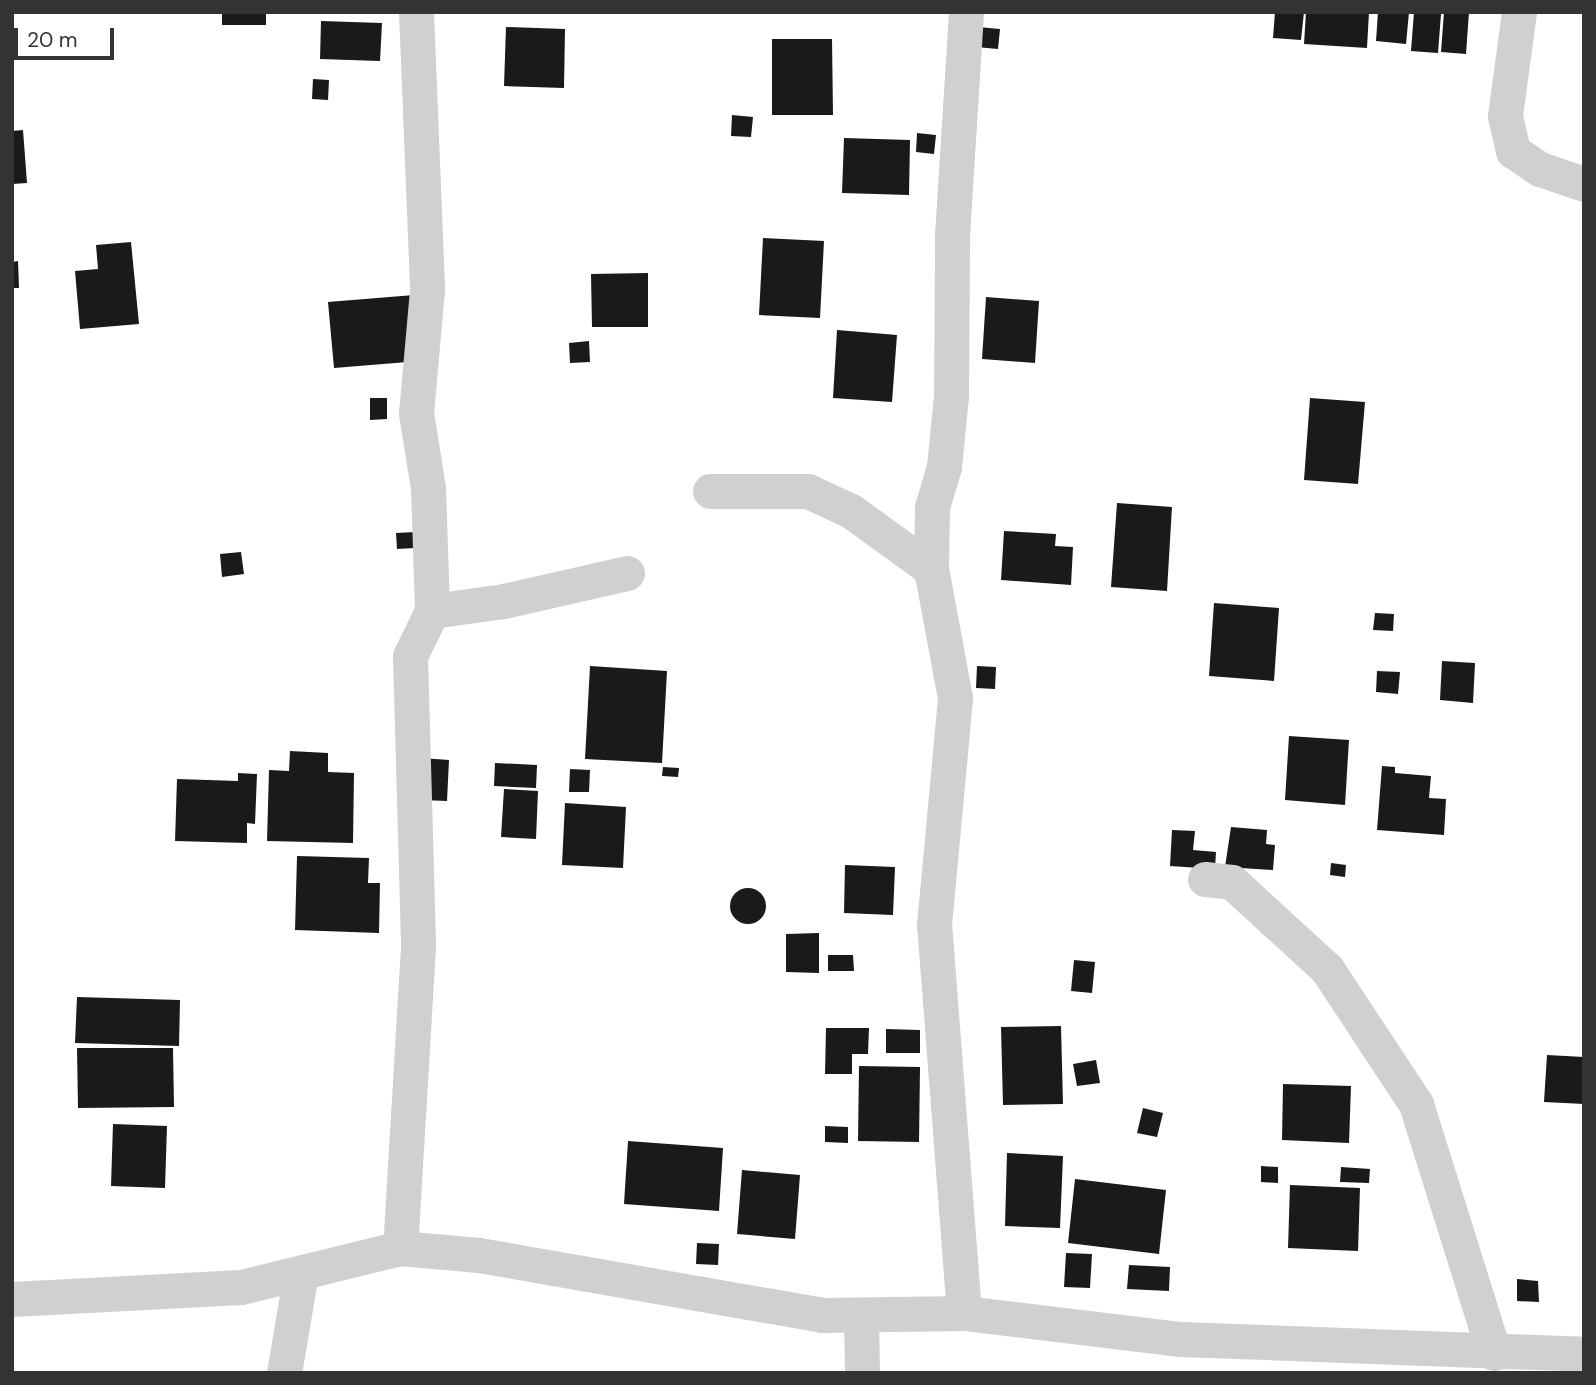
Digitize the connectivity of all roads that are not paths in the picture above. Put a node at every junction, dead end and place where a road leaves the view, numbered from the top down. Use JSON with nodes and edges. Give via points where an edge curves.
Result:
{"nodes":[{"id":1,"x":416,"y":12,"type":"edge"},
{"id":2,"x":966,"y":12,"type":"edge"},
{"id":3,"x":1519,"y":12,"type":"edge"},
{"id":4,"x":1584,"y":184,"type":"edge"},
{"id":5,"x":710,"y":491,"type":"dead end"},
{"id":6,"x":931,"y":569,"type":"junction"},
{"id":7,"x":627,"y":573,"type":"dead end"},
{"id":8,"x":432,"y":611,"type":"junction"},
{"id":9,"x":1205,"y":879,"type":"dead end"},
{"id":10,"x":400,"y":1248,"type":"junction"},
{"id":11,"x":301,"y":1272,"type":"junction"},
{"id":12,"x":12,"y":1299,"type":"edge"},
{"id":13,"x":964,"y":1313,"type":"junction"},
{"id":14,"x":861,"y":1315,"type":"junction"},
{"id":15,"x":1494,"y":1353,"type":"junction"},
{"id":16,"x":1584,"y":1354,"type":"edge"},
{"id":17,"x":284,"y":1373,"type":"edge"},
{"id":18,"x":862,"y":1373,"type":"edge"}],
"edges":[{"from":1,"to":8,"type":"street","via":[[427,290],[416,413],[428,488]]},
{"from":2,"to":6,"type":"street","via":[[964,109],[952,235],[951,396],[944,467],[932,507]]},
{"from":3,"to":4,"type":"street","via":[[1505,116],[1513,150],[1540,169]]},
{"from":5,"to":6,"type":"street","via":[[808,491],[851,512]]},
{"from":6,"to":13,"type":"street","via":[[955,698],[934,925]]},
{"from":7,"to":8,"type":"street","via":[[504,601]]},
{"from":8,"to":10,"type":"street","via":[[406,675],[418,947]]},
{"from":9,"to":15,"type":"street","via":[[1232,882],[1327,968],[1416,1104]]},
{"from":10,"to":11,"type":"street"},
{"from":10,"to":14,"type":"street","via":[[480,1255],[822,1315]]},
{"from":11,"to":12,"type":"street","via":[[241,1287]]},
{"from":11,"to":17,"type":"street"},
{"from":13,"to":14,"type":"street"},
{"from":13,"to":15,"type":"street","via":[[1180,1339]]},
{"from":14,"to":18,"type":"street"},
{"from":15,"to":16,"type":"street"}]}
